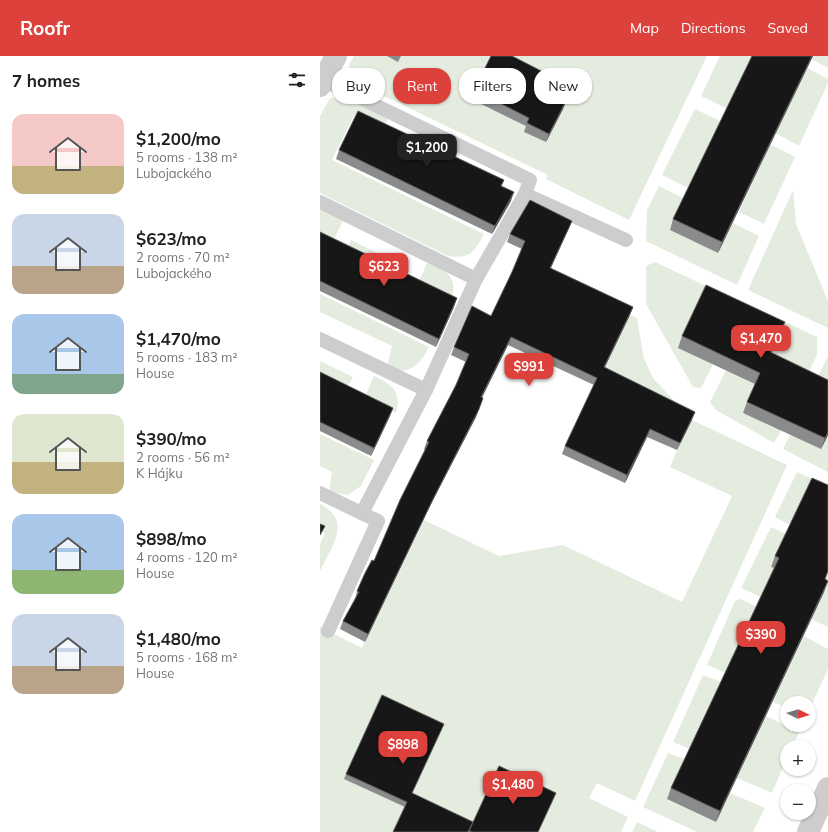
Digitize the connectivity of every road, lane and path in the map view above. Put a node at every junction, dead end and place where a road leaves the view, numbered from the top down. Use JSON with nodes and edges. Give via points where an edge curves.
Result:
{"nodes":[{"id":1,"x":336,"y":56,"type":"edge"},
{"id":2,"x":322,"y":82,"type":"edge"},
{"id":3,"x":525,"y":194,"type":"junction"},
{"id":4,"x":320,"y":202,"type":"edge"},
{"id":5,"x":626,"y":240,"type":"dead end"},
{"id":6,"x":476,"y":280,"type":"junction"},
{"id":7,"x":320,"y":339,"type":"edge"},
{"id":8,"x":426,"y":390,"type":"junction"},
{"id":9,"x":320,"y":493,"type":"edge"},
{"id":10,"x":362,"y":513,"type":"junction"},
{"id":11,"x":328,"y":631,"type":"dead end"},
{"id":12,"x":828,"y":789,"type":"edge"},
{"id":13,"x":808,"y":832,"type":"edge"}],
"edges":[{"from":1,"to":2,"type":"street"},
{"from":2,"to":3,"type":"lane","via":[[530,180]]},
{"from":3,"to":5,"type":"lane"},
{"from":3,"to":6,"type":"lane"},
{"from":4,"to":6,"type":"lane"},
{"from":6,"to":8,"type":"lane"},
{"from":7,"to":8,"type":"lane"},
{"from":8,"to":10,"type":"lane"},
{"from":9,"to":10,"type":"lane"},
{"from":10,"to":11,"type":"lane","via":[[378,521]]},
{"from":12,"to":13,"type":"street"}]}
